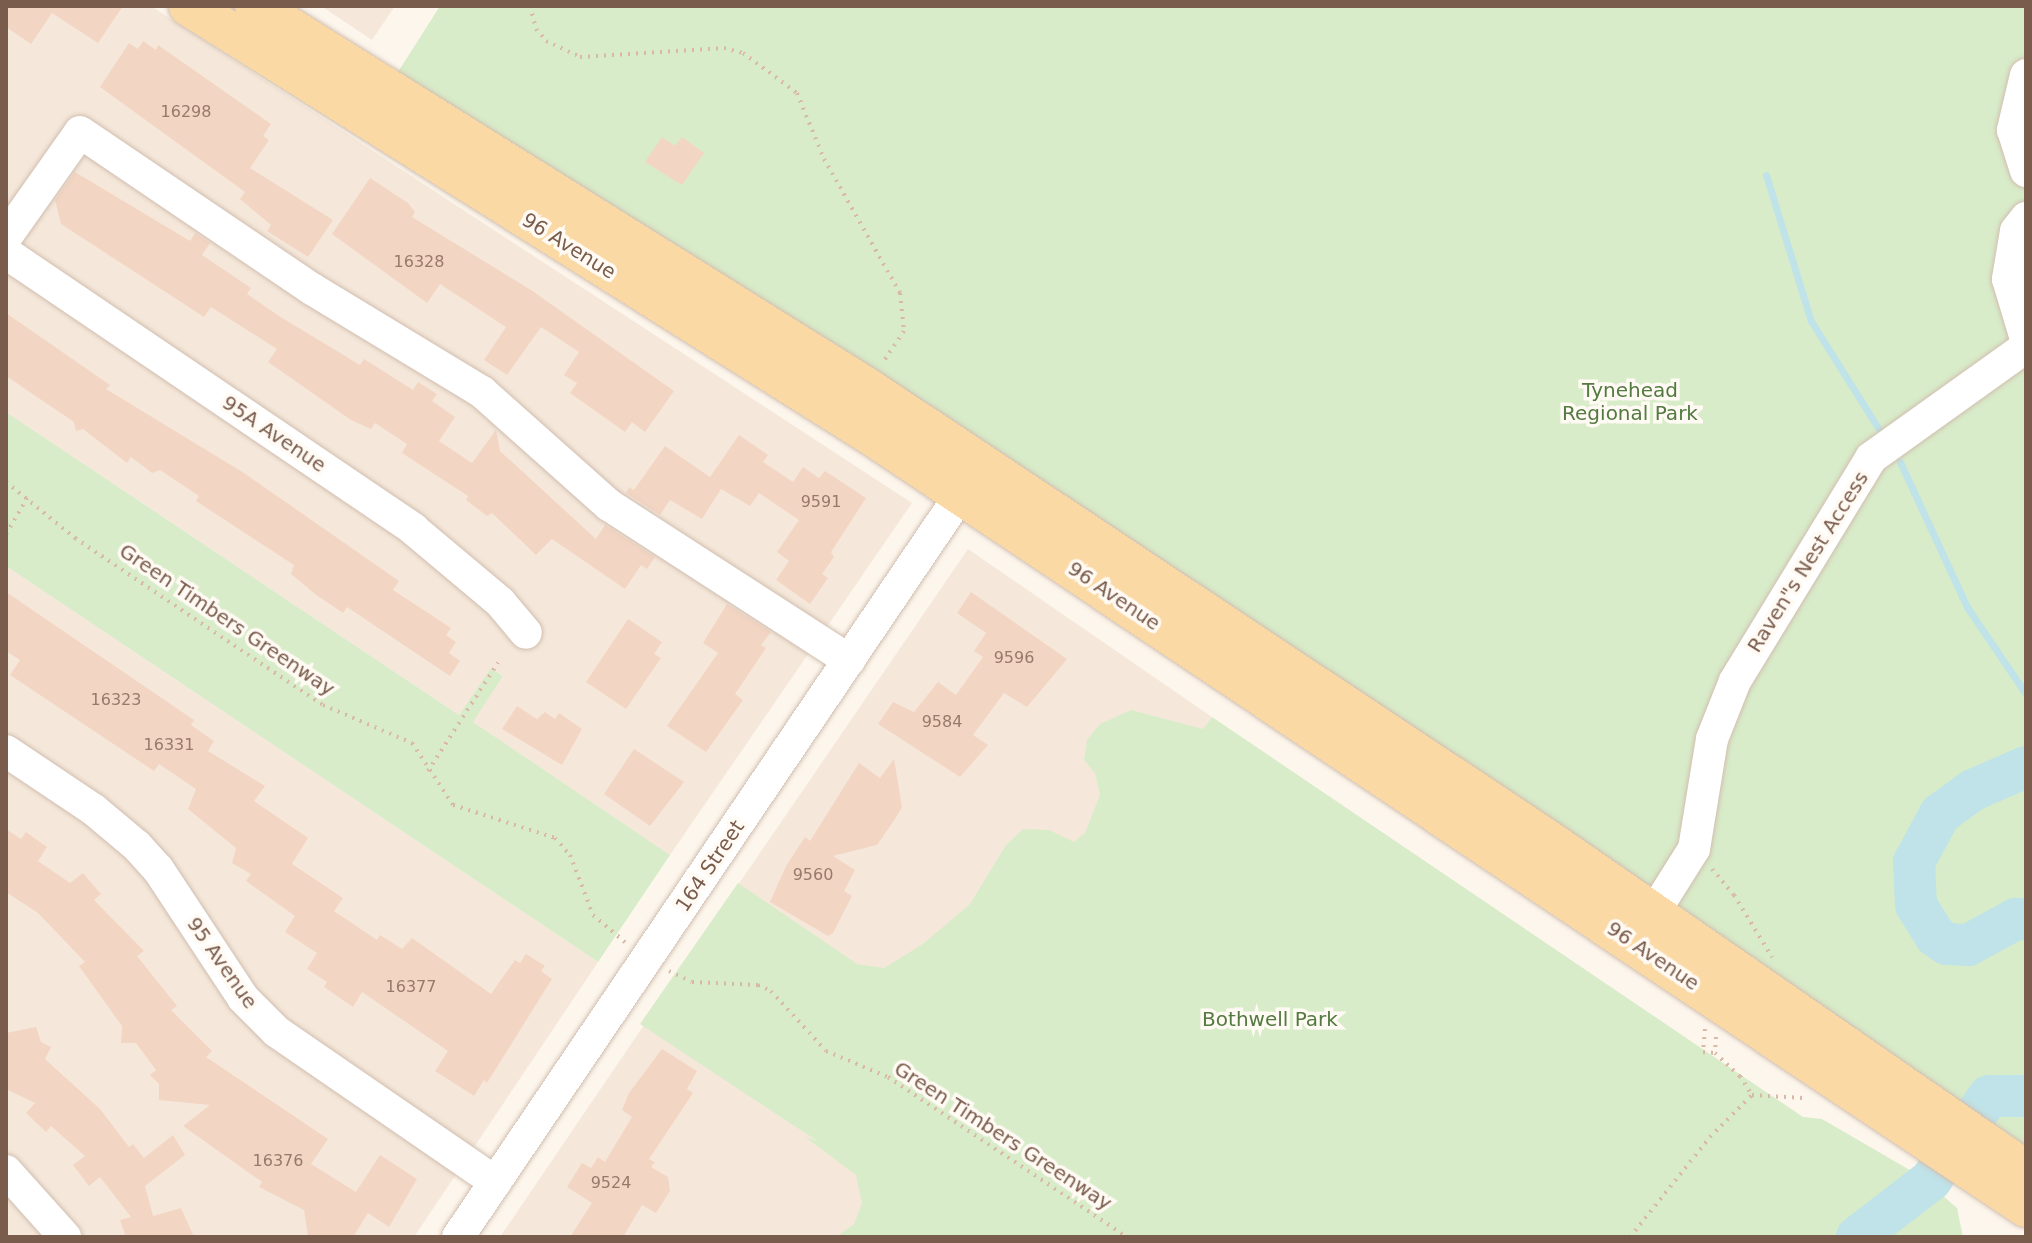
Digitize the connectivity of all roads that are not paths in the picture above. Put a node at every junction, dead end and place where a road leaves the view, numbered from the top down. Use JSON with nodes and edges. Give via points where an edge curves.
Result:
{"nodes":[{"id":1,"x":189,"y":6,"type":"edge"},
{"id":2,"x":255,"y":6,"type":"edge"},
{"id":3,"x":2026,"y":75,"type":"edge"},
{"id":4,"x":2026,"y":171,"type":"edge"},
{"id":5,"x":2026,"y":218,"type":"edge"},
{"id":6,"x":6,"y":237,"type":"edge"},
{"id":7,"x":6,"y":253,"type":"edge"},
{"id":8,"x":2026,"y":339,"type":"edge"},
{"id":9,"x":2026,"y":347,"type":"edge"},
{"id":10,"x":961,"y":494,"type":"junction"},
{"id":11,"x":1026,"y":494,"type":"junction"},
{"id":12,"x":526,"y":633,"type":"dead end"},
{"id":13,"x":849,"y":660,"type":"junction"},
{"id":14,"x":6,"y":751,"type":"edge"},
{"id":15,"x":1653,"y":914,"type":"junction"},
{"id":16,"x":1906,"y":1110,"type":"junction"},
{"id":17,"x":2005,"y":1169,"type":"edge"},
{"id":18,"x":6,"y":1171,"type":"edge"},
{"id":19,"x":495,"y":1182,"type":"junction"},
{"id":20,"x":2026,"y":1207,"type":"edge"},
{"id":21,"x":65,"y":1237,"type":"edge"},
{"id":22,"x":458,"y":1237,"type":"edge"}],
"edges":[{"from":1,"to":10,"type":"main road","name":"96 Avenue"},
{"from":2,"to":11,"type":"main road","name":"96 Avenue","via":[[867,388]]},
{"from":3,"to":4,"type":"street","via":[[2013,130]]},
{"from":5,"to":8,"type":"street","via":[[2016,231],[2008,279]]},
{"from":6,"to":13,"type":"street","via":[[80,132],[312,289],[482,392],[609,505]]},
{"from":7,"to":12,"type":"street","name":"95A Avenue","via":[[413,529],[500,602]]},
{"from":9,"to":15,"type":"street","name":"Raven\"s Nest Access","via":[[1871,458],[1735,681],[1712,739],[1694,849]]},
{"from":10,"to":11,"type":"main road"},
{"from":10,"to":13,"type":"street","name":"164 Street"},
{"from":10,"to":16,"type":"main road","name":"96 Avenue"},
{"from":11,"to":15,"type":"main road","name":"96 Avenue"},
{"from":13,"to":19,"type":"street","name":"164 Street"},
{"from":14,"to":19,"type":"street","name":"95 Avenue","via":[[137,846],[167,882],[243,998],[277,1032]]},
{"from":15,"to":16,"type":"main road","name":"96 Avenue"},
{"from":16,"to":17,"type":"main road","name":"96 Avenue"},
{"from":17,"to":20,"type":"main road","name":"96 Avenue"},
{"from":18,"to":21,"type":"street"},
{"from":19,"to":22,"type":"street","name":"164 Street"}]}
